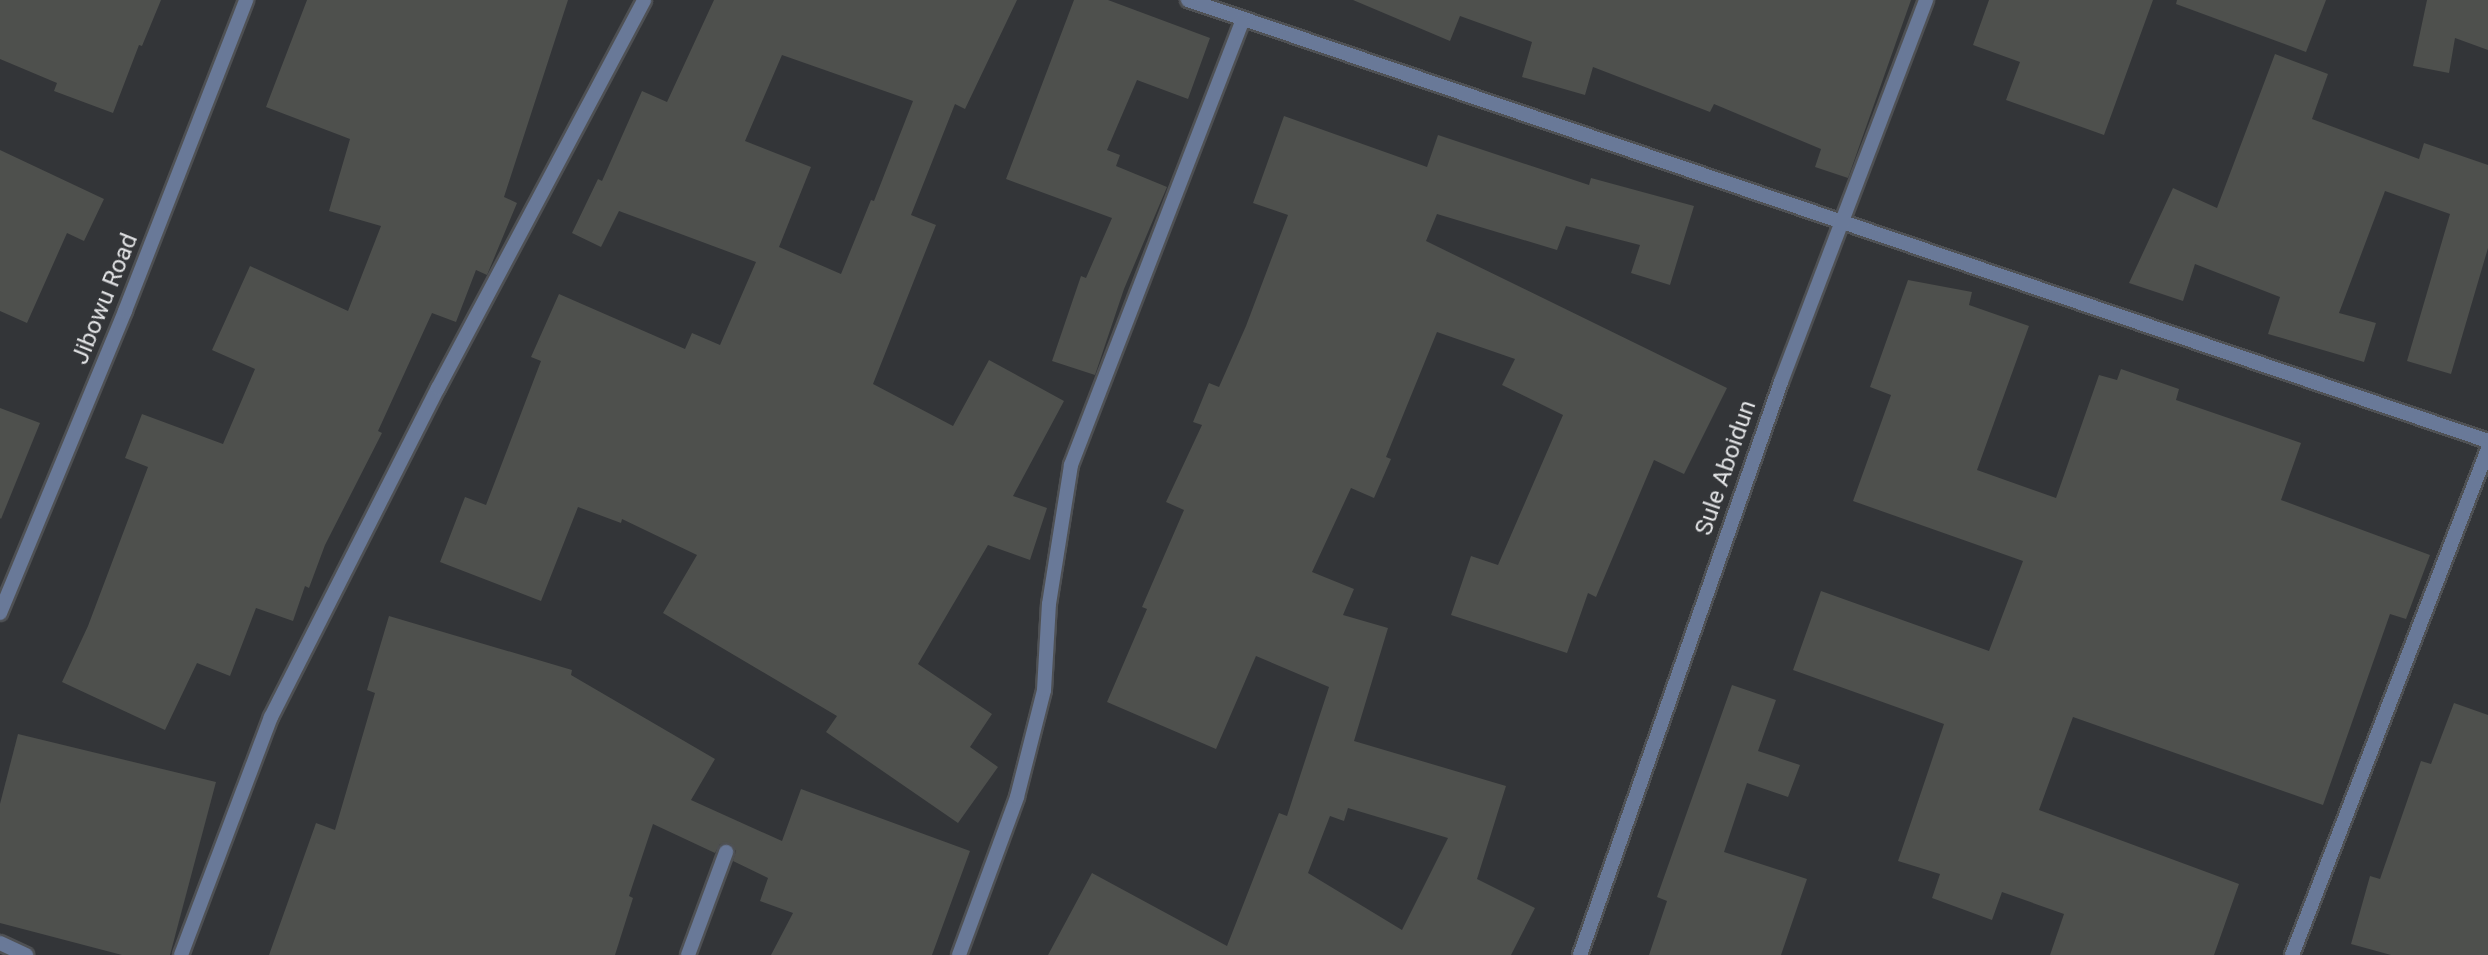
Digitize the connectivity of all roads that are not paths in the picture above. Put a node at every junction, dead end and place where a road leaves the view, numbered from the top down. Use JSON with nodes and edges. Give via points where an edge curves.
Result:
{"nodes":[{"id":1,"x":246,"y":0,"type":"edge"},
{"id":2,"x":644,"y":0,"type":"edge"},
{"id":3,"x":1188,"y":0,"type":"edge"},
{"id":4,"x":1926,"y":0,"type":"edge"},
{"id":5,"x":1243,"y":20,"type":"junction"},
{"id":6,"x":1843,"y":223,"type":"junction"},
{"id":7,"x":2488,"y":441,"type":"edge"},
{"id":8,"x":2488,"y":449,"type":"edge"},
{"id":9,"x":0,"y":613,"type":"edge"},
{"id":10,"x":726,"y":852,"type":"dead end"},
{"id":11,"x":0,"y":943,"type":"edge"},
{"id":12,"x":26,"y":955,"type":"edge"},
{"id":13,"x":181,"y":955,"type":"edge"},
{"id":14,"x":688,"y":955,"type":"edge"},
{"id":15,"x":959,"y":955,"type":"edge"},
{"id":16,"x":1580,"y":955,"type":"edge"},
{"id":17,"x":2292,"y":955,"type":"edge"}],
"edges":[{"from":1,"to":9,"type":"street","name":"Jibowu Road","via":[[125,311]]},
{"from":2,"to":13,"type":"street","via":[[444,376],[271,717]]},
{"from":3,"to":5,"type":"street"},
{"from":4,"to":6,"type":"street","name":"Sule Aboidun"},
{"from":5,"to":6,"type":"street"},
{"from":5,"to":15,"type":"street","via":[[1071,465],[1049,604],[1044,690],[1017,797]]},
{"from":6,"to":7,"type":"street"},
{"from":6,"to":16,"type":"street","name":"Sule Aboidun","via":[[1781,382]]},
{"from":8,"to":17,"type":"street"},
{"from":10,"to":14,"type":"street"},
{"from":11,"to":12,"type":"street"}]}
